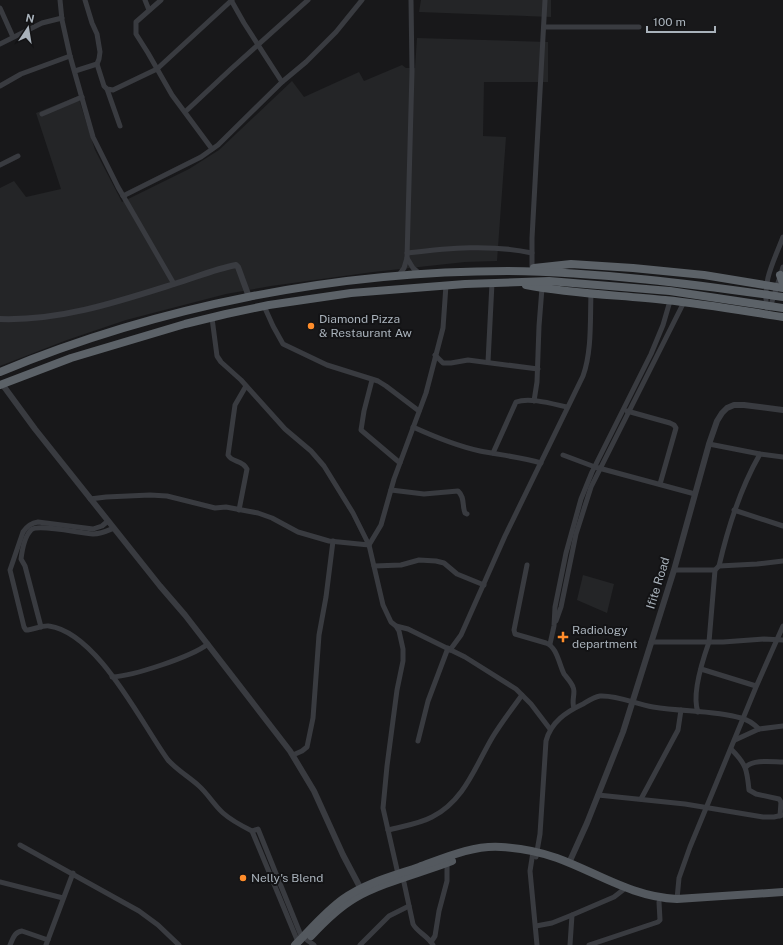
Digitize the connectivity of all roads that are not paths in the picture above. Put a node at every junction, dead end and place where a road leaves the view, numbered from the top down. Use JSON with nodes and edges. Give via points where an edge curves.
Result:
{"nodes":[{"id":1,"x":60,"y":0,"type":"edge"},
{"id":2,"x":85,"y":0,"type":"edge"},
{"id":3,"x":145,"y":0,"type":"edge"},
{"id":4,"x":161,"y":0,"type":"edge"},
{"id":5,"x":232,"y":0,"type":"edge"},
{"id":6,"x":308,"y":0,"type":"edge"},
{"id":7,"x":362,"y":0,"type":"edge"},
{"id":8,"x":411,"y":0,"type":"edge"},
{"id":9,"x":545,"y":0,"type":"edge"},
{"id":10,"x":0,"y":8,"type":"edge"},
{"id":11,"x":149,"y":10,"type":"junction"},
{"id":12,"x":62,"y":18,"type":"junction"},
{"id":13,"x":544,"y":27,"type":"junction"},
{"id":14,"x":639,"y":27,"type":"dead end"},
{"id":15,"x":14,"y":37,"type":"junction"},
{"id":16,"x":0,"y":44,"type":"edge"},
{"id":17,"x":258,"y":44,"type":"junction"},
{"id":18,"x":70,"y":56,"type":"junction"},
{"id":19,"x":97,"y":64,"type":"junction"},
{"id":20,"x":157,"y":69,"type":"junction"},
{"id":21,"x":75,"y":71,"type":"junction"},
{"id":22,"x":282,"y":82,"type":"junction"},
{"id":23,"x":0,"y":86,"type":"edge"},
{"id":24,"x":107,"y":89,"type":"junction"},
{"id":25,"x":82,"y":97,"type":"junction"},
{"id":26,"x":184,"y":112,"type":"junction"},
{"id":27,"x":42,"y":114,"type":"dead end"},
{"id":28,"x":120,"y":126,"type":"dead end"},
{"id":29,"x":212,"y":149,"type":"junction"},
{"id":30,"x":18,"y":156,"type":"dead end"},
{"id":31,"x":0,"y":165,"type":"edge"},
{"id":32,"x":123,"y":196,"type":"junction"},
{"id":33,"x":783,"y":237,"type":"edge"},
{"id":34,"x":532,"y":252,"type":"junction"},
{"id":35,"x":407,"y":256,"type":"junction"},
{"id":36,"x":532,"y":268,"type":"junction"},
{"id":37,"x":510,"y":271,"type":"junction"},
{"id":38,"x":782,"y":271,"type":"edge"},
{"id":39,"x":421,"y":274,"type":"junction"},
{"id":40,"x":398,"y":275,"type":"junction"},
{"id":41,"x":510,"y":282,"type":"junction"},
{"id":42,"x":492,"y":283,"type":"junction"},
{"id":43,"x":174,"y":284,"type":"junction"},
{"id":44,"x":446,"y":285,"type":"junction"},
{"id":45,"x":765,"y":286,"type":"junction"},
{"id":46,"x":781,"y":286,"type":"edge"},
{"id":47,"x":542,"y":288,"type":"junction"},
{"id":48,"x":591,"y":293,"type":"junction"},
{"id":49,"x":249,"y":297,"type":"junction"},
{"id":50,"x":783,"y":297,"type":"edge"},
{"id":51,"x":670,"y":301,"type":"junction"},
{"id":52,"x":684,"y":302,"type":"junction"},
{"id":53,"x":264,"y":306,"type":"junction"},
{"id":54,"x":783,"y":308,"type":"edge"},
{"id":55,"x":666,"y":315,"type":"junction"},
{"id":56,"x":768,"y":315,"type":"junction"},
{"id":57,"x":783,"y":317,"type":"edge"},
{"id":58,"x":212,"y":318,"type":"junction"},
{"id":59,"x":0,"y":319,"type":"edge"},
{"id":60,"x":676,"y":320,"type":"junction"},
{"id":61,"x":661,"y":330,"type":"junction"},
{"id":62,"x":669,"y":334,"type":"junction"},
{"id":63,"x":435,"y":355,"type":"junction"},
{"id":64,"x":488,"y":362,"type":"junction"},
{"id":65,"x":538,"y":369,"type":"junction"},
{"id":66,"x":0,"y":372,"type":"edge"},
{"id":67,"x":372,"y":380,"type":"junction"},
{"id":68,"x":1,"y":385,"type":"edge"},
{"id":69,"x":246,"y":386,"type":"junction"},
{"id":70,"x":534,"y":401,"type":"junction"},
{"id":71,"x":568,"y":407,"type":"junction"},
{"id":72,"x":783,"y":410,"type":"edge"},
{"id":73,"x":419,"y":411,"type":"junction"},
{"id":74,"x":626,"y":411,"type":"junction"},
{"id":75,"x":413,"y":427,"type":"junction"},
{"id":76,"x":709,"y":444,"type":"junction"},
{"id":77,"x":493,"y":453,"type":"junction"},
{"id":78,"x":760,"y":454,"type":"junction"},
{"id":79,"x":562,"y":455,"type":"dead end"},
{"id":80,"x":783,"y":457,"type":"edge"},
{"id":81,"x":400,"y":463,"type":"junction"},
{"id":82,"x":541,"y":463,"type":"junction"},
{"id":83,"x":597,"y":467,"type":"junction"},
{"id":84,"x":660,"y":484,"type":"junction"},
{"id":85,"x":391,"y":490,"type":"junction"},
{"id":86,"x":695,"y":494,"type":"junction"},
{"id":87,"x":90,"y":499,"type":"junction"},
{"id":88,"x":240,"y":510,"type":"junction"},
{"id":89,"x":734,"y":510,"type":"junction"},
{"id":90,"x":468,"y":514,"type":"dead end"},
{"id":91,"x":108,"y":521,"type":"junction"},
{"id":92,"x":783,"y":526,"type":"edge"},
{"id":93,"x":114,"y":528,"type":"junction"},
{"id":94,"x":332,"y":541,"type":"junction"},
{"id":95,"x":369,"y":545,"type":"junction"},
{"id":96,"x":783,"y":561,"type":"edge"},
{"id":97,"x":374,"y":566,"type":"junction"},
{"id":98,"x":526,"y":566,"type":"dead end"},
{"id":99,"x":717,"y":568,"type":"junction"},
{"id":100,"x":674,"y":570,"type":"junction"},
{"id":101,"x":484,"y":585,"type":"junction"},
{"id":102,"x":396,"y":626,"type":"junction"},
{"id":103,"x":783,"y":626,"type":"edge"},
{"id":104,"x":41,"y":627,"type":"junction"},
{"id":105,"x":780,"y":640,"type":"edge"},
{"id":106,"x":651,"y":642,"type":"junction"},
{"id":107,"x":710,"y":642,"type":"junction"},
{"id":108,"x":208,"y":644,"type":"junction"},
{"id":109,"x":550,"y":644,"type":"junction"},
{"id":110,"x":449,"y":649,"type":"junction"},
{"id":111,"x":701,"y":669,"type":"junction"},
{"id":112,"x":122,"y":676,"type":"junction"},
{"id":113,"x":112,"y":677,"type":"junction"},
{"id":114,"x":118,"y":684,"type":"junction"},
{"id":115,"x":756,"y":686,"type":"junction"},
{"id":116,"x":522,"y":695,"type":"junction"},
{"id":117,"x":632,"y":702,"type":"junction"},
{"id":118,"x":574,"y":708,"type":"junction"},
{"id":119,"x":681,"y":710,"type":"junction"},
{"id":120,"x":698,"y":712,"type":"junction"},
{"id":121,"x":743,"y":718,"type":"junction"},
{"id":122,"x":783,"y":726,"type":"edge"},
{"id":123,"x":550,"y":729,"type":"junction"},
{"id":124,"x":759,"y":729,"type":"junction"},
{"id":125,"x":735,"y":740,"type":"junction"},
{"id":126,"x":418,"y":741,"type":"dead end"},
{"id":127,"x":731,"y":749,"type":"junction"},
{"id":128,"x":293,"y":755,"type":"junction"},
{"id":129,"x":783,"y":762,"type":"edge"},
{"id":130,"x":746,"y":767,"type":"junction"},
{"id":131,"x":598,"y":795,"type":"junction"},
{"id":132,"x":641,"y":799,"type":"junction"},
{"id":133,"x":707,"y":807,"type":"junction"},
{"id":134,"x":782,"y":816,"type":"edge"},
{"id":135,"x":388,"y":830,"type":"junction"},
{"id":136,"x":20,"y":845,"type":"dead end"},
{"id":137,"x":534,"y":854,"type":"junction"},
{"id":138,"x":447,"y":863,"type":"junction"},
{"id":139,"x":569,"y":863,"type":"junction"},
{"id":140,"x":73,"y":874,"type":"junction"},
{"id":141,"x":401,"y":876,"type":"junction"},
{"id":142,"x":0,"y":882,"type":"edge"},
{"id":143,"x":622,"y":890,"type":"junction"},
{"id":144,"x":362,"y":891,"type":"junction"},
{"id":145,"x":783,"y":892,"type":"edge"},
{"id":146,"x":783,"y":896,"type":"edge"},
{"id":147,"x":63,"y":898,"type":"junction"},
{"id":148,"x":677,"y":899,"type":"junction"},
{"id":149,"x":659,"y":902,"type":"junction"},
{"id":150,"x":409,"y":906,"type":"junction"},
{"id":151,"x":572,"y":915,"type":"junction"},
{"id":152,"x":536,"y":926,"type":"junction"},
{"id":153,"x":47,"y":942,"type":"edge"},
{"id":154,"x":301,"y":942,"type":"edge"},
{"id":155,"x":432,"y":943,"type":"edge"},
{"id":156,"x":10,"y":945,"type":"edge"},
{"id":157,"x":54,"y":945,"type":"edge"},
{"id":158,"x":179,"y":945,"type":"edge"},
{"id":159,"x":314,"y":945,"type":"edge"},
{"id":160,"x":360,"y":945,"type":"edge"},
{"id":161,"x":537,"y":945,"type":"edge"},
{"id":162,"x":570,"y":945,"type":"edge"},
{"id":163,"x":589,"y":945,"type":"edge"}],
"edges":[{"from":1,"to":12,"type":"street"},
{"from":2,"to":19,"type":"street","via":[[98,34],[100,59]]},
{"from":3,"to":11,"type":"street"},
{"from":4,"to":11,"type":"street"},
{"from":5,"to":17,"type":"street"},
{"from":5,"to":20,"type":"street"},
{"from":6,"to":17,"type":"street"},
{"from":7,"to":22,"type":"street","via":[[326,42]]},
{"from":8,"to":35,"type":"street","via":[[412,71]]},
{"from":9,"to":13,"type":"street"},
{"from":10,"to":15,"type":"street"},
{"from":11,"to":20,"type":"street","via":[[136,22],[135,27],[138,39]]},
{"from":12,"to":15,"type":"street","via":[[42,23]]},
{"from":12,"to":18,"type":"street"},
{"from":13,"to":14,"type":"street"},
{"from":13,"to":34,"type":"street"},
{"from":15,"to":16,"type":"street"},
{"from":17,"to":22,"type":"street"},
{"from":17,"to":26,"type":"street"},
{"from":18,"to":21,"type":"street"},
{"from":18,"to":23,"type":"street","via":[[21,74]]},
{"from":19,"to":21,"type":"street"},
{"from":19,"to":24,"type":"street"},
{"from":20,"to":24,"type":"street","via":[[113,90]]},
{"from":20,"to":26,"type":"street"},
{"from":21,"to":25,"type":"street"},
{"from":22,"to":29,"type":"street"},
{"from":24,"to":28,"type":"street"},
{"from":25,"to":27,"type":"street"},
{"from":25,"to":32,"type":"street","via":[[93,137]]},
{"from":26,"to":29,"type":"street"},
{"from":29,"to":32,"type":"street"},
{"from":30,"to":31,"type":"street"},
{"from":32,"to":43,"type":"street"},
{"from":33,"to":45,"type":"street"},
{"from":34,"to":35,"type":"street","via":[[475,247]]},
{"from":34,"to":36,"type":"street"},
{"from":35,"to":39,"type":"street","via":[[413,268]]},
{"from":35,"to":40,"type":"street","via":[[404,268]]},
{"from":36,"to":37,"type":"highway"},
{"from":36,"to":45,"type":"highway","via":[[571,264],[633,268],[704,275]]},
{"from":37,"to":39,"type":"highway"},
{"from":37,"to":50,"type":"highway","via":[[657,280]]},
{"from":38,"to":46,"type":"highway"},
{"from":39,"to":40,"type":"highway"},
{"from":40,"to":49,"type":"highway"},
{"from":41,"to":42,"type":"highway"},
{"from":41,"to":47,"type":"highway"},
{"from":41,"to":54,"type":"highway","via":[[550,281],[670,291]]},
{"from":42,"to":44,"type":"highway"},
{"from":42,"to":64,"type":"street"},
{"from":43,"to":49,"type":"street","via":[[236,265]]},
{"from":43,"to":59,"type":"street","via":[[83,310],[40,318]]},
{"from":44,"to":53,"type":"highway","via":[[351,293]]},
{"from":44,"to":63,"type":"street","via":[[442,328]]},
{"from":45,"to":46,"type":"highway"},
{"from":45,"to":56,"type":"street"},
{"from":46,"to":56,"type":"street"},
{"from":47,"to":48,"type":"highway"},
{"from":47,"to":65,"type":"street"},
{"from":48,"to":51,"type":"highway"},
{"from":48,"to":71,"type":"street","via":[[585,368]]},
{"from":49,"to":66,"type":"highway","via":[[197,308],[118,330]]},
{"from":51,"to":52,"type":"highway"},
{"from":51,"to":55,"type":"street"},
{"from":52,"to":56,"type":"highway"},
{"from":52,"to":60,"type":"street"},
{"from":53,"to":58,"type":"highway"},
{"from":53,"to":67,"type":"street","via":[[283,344],[327,366]]},
{"from":55,"to":60,"type":"street"},
{"from":55,"to":61,"type":"street"},
{"from":56,"to":57,"type":"highway"},
{"from":58,"to":68,"type":"highway","via":[[147,334]]},
{"from":58,"to":69,"type":"street","via":[[217,356]]},
{"from":60,"to":62,"type":"street"},
{"from":61,"to":62,"type":"street"},
{"from":61,"to":74,"type":"street"},
{"from":62,"to":74,"type":"street"},
{"from":63,"to":64,"type":"street","via":[[443,363],[468,360]]},
{"from":63,"to":73,"type":"street"},
{"from":64,"to":65,"type":"street"},
{"from":65,"to":70,"type":"street"},
{"from":67,"to":73,"type":"street","via":[[386,386]]},
{"from":67,"to":81,"type":"street","via":[[361,430]]},
{"from":68,"to":87,"type":"street"},
{"from":69,"to":88,"type":"street","via":[[235,405],[228,455],[247,469]]},
{"from":69,"to":95,"type":"street","via":[[285,429],[324,466]]},
{"from":70,"to":71,"type":"street"},
{"from":70,"to":77,"type":"street","via":[[516,402]]},
{"from":71,"to":82,"type":"street"},
{"from":72,"to":76,"type":"street","name":"Ifite Road","via":[[744,405],[727,408],[717,421]]},
{"from":73,"to":75,"type":"street"},
{"from":74,"to":83,"type":"street"},
{"from":74,"to":84,"type":"street","via":[[670,423],[676,428]]},
{"from":75,"to":77,"type":"street","via":[[437,438]]},
{"from":75,"to":81,"type":"street"},
{"from":76,"to":78,"type":"street"},
{"from":76,"to":86,"type":"street","name":"Ifite Road"},
{"from":77,"to":82,"type":"street"},
{"from":78,"to":80,"type":"street"},
{"from":78,"to":89,"type":"street"},
{"from":79,"to":83,"type":"street"},
{"from":81,"to":85,"type":"street"},
{"from":82,"to":101,"type":"street"},
{"from":83,"to":84,"type":"street"},
{"from":83,"to":109,"type":"street","via":[[581,499],[566,553]]},
{"from":84,"to":86,"type":"street"},
{"from":85,"to":90,"type":"street","via":[[424,494],[458,491],[463,497],[465,514]]},
{"from":85,"to":95,"type":"street","via":[[381,526]]},
{"from":86,"to":100,"type":"street","name":"Ifite Road"},
{"from":87,"to":88,"type":"street","via":[[106,496],[167,496],[215,508]]},
{"from":87,"to":91,"type":"street"},
{"from":88,"to":94,"type":"street","via":[[258,513],[298,532]]},
{"from":89,"to":92,"type":"street"},
{"from":89,"to":99,"type":"street"},
{"from":91,"to":93,"type":"street"},
{"from":91,"to":104,"type":"street","via":[[93,528],[38,522],[23,532],[10,570],[24,627],[26,630]]},
{"from":93,"to":104,"type":"street","via":[[101,534],[92,534],[35,527],[28,534],[21,559]]},
{"from":93,"to":108,"type":"street"},
{"from":94,"to":95,"type":"street"},
{"from":94,"to":128,"type":"street","via":[[319,635],[313,718],[307,747]]},
{"from":95,"to":97,"type":"street"},
{"from":96,"to":99,"type":"street"},
{"from":97,"to":101,"type":"street","via":[[401,565],[419,560],[436,561]]},
{"from":97,"to":102,"type":"street","via":[[383,605],[391,622]]},
{"from":98,"to":109,"type":"street","via":[[515,634]]},
{"from":99,"to":100,"type":"street"},
{"from":99,"to":107,"type":"street"},
{"from":100,"to":106,"type":"street","name":"Ifite Road"},
{"from":101,"to":110,"type":"street","via":[[462,635]]},
{"from":102,"to":110,"type":"street","via":[[408,629]]},
{"from":102,"to":135,"type":"street","via":[[403,649],[403,661],[383,796]]},
{"from":103,"to":105,"type":"street"},
{"from":104,"to":113,"type":"street","via":[[57,628],[78,639],[101,661]]},
{"from":105,"to":107,"type":"street"},
{"from":105,"to":115,"type":"street"},
{"from":106,"to":107,"type":"street"},
{"from":106,"to":117,"type":"street","name":"Ifite Road"},
{"from":107,"to":111,"type":"street"},
{"from":108,"to":112,"type":"street","via":[[192,654]]},
{"from":108,"to":128,"type":"street"},
{"from":109,"to":118,"type":"street","via":[[563,672],[573,686]]},
{"from":110,"to":116,"type":"street"},
{"from":110,"to":126,"type":"street","via":[[428,701]]},
{"from":111,"to":115,"type":"street"},
{"from":111,"to":120,"type":"street","via":[[697,688]]},
{"from":112,"to":113,"type":"street"},
{"from":112,"to":114,"type":"street"},
{"from":113,"to":114,"type":"street"},
{"from":114,"to":154,"type":"street","via":[[178,771],[198,786],[222,813],[237,824],[255,830]]},
{"from":115,"to":121,"type":"street"},
{"from":116,"to":123,"type":"street"},
{"from":116,"to":135,"type":"street","via":[[492,738],[461,794],[432,817]]},
{"from":117,"to":118,"type":"street","via":[[610,696],[598,696]]},
{"from":117,"to":119,"type":"street"},
{"from":117,"to":131,"type":"street","name":"Ifite Road"},
{"from":118,"to":123,"type":"street"},
{"from":119,"to":120,"type":"street"},
{"from":119,"to":132,"type":"street","via":[[678,730]]},
{"from":120,"to":121,"type":"street","via":[[723,713]]},
{"from":121,"to":124,"type":"street"},
{"from":121,"to":125,"type":"street"},
{"from":122,"to":124,"type":"street"},
{"from":123,"to":137,"type":"street","via":[[544,750],[540,834]]},
{"from":124,"to":125,"type":"street"},
{"from":125,"to":127,"type":"street"},
{"from":127,"to":130,"type":"street"},
{"from":127,"to":133,"type":"street"},
{"from":128,"to":144,"type":"street","via":[[314,791]]},
{"from":129,"to":130,"type":"street","via":[[756,762]]},
{"from":130,"to":134,"type":"street","via":[[749,790],[779,799]]},
{"from":131,"to":132,"type":"street"},
{"from":131,"to":139,"type":"street","name":"Ifite Road"},
{"from":132,"to":133,"type":"street"},
{"from":133,"to":134,"type":"street","via":[[755,816]]},
{"from":133,"to":148,"type":"street","via":[[679,878]]},
{"from":135,"to":141,"type":"street"},
{"from":136,"to":140,"type":"street"},
{"from":137,"to":138,"type":"main road","via":[[492,851]]},
{"from":137,"to":139,"type":"main road"},
{"from":137,"to":141,"type":"main road","via":[[500,847],[474,849]]},
{"from":137,"to":143,"type":"main road"},
{"from":137,"to":152,"type":"street","via":[[530,871]]},
{"from":138,"to":141,"type":"main road"},
{"from":138,"to":155,"type":"street","via":[[447,881]]},
{"from":139,"to":148,"type":"main road","via":[[641,894]]},
{"from":140,"to":147,"type":"street"},
{"from":140,"to":158,"type":"street","via":[[139,911]]},
{"from":141,"to":144,"type":"main road"},
{"from":141,"to":150,"type":"street"},
{"from":142,"to":147,"type":"street"},
{"from":143,"to":149,"type":"main road"},
{"from":143,"to":151,"type":"street","via":[[614,897]]},
{"from":144,"to":154,"type":"main road"},
{"from":145,"to":148,"type":"main road"},
{"from":146,"to":149,"type":"main road"},
{"from":147,"to":153,"type":"street"},
{"from":149,"to":163,"type":"street","via":[[658,922]]},
{"from":150,"to":155,"type":"street","via":[[412,924]]},
{"from":150,"to":160,"type":"street","via":[[389,916]]},
{"from":151,"to":152,"type":"street"},
{"from":151,"to":162,"type":"street"},
{"from":152,"to":161,"type":"street"},
{"from":153,"to":156,"type":"street","via":[[22,931],[16,932]]},
{"from":153,"to":157,"type":"street"},
{"from":154,"to":159,"type":"street"}]}
